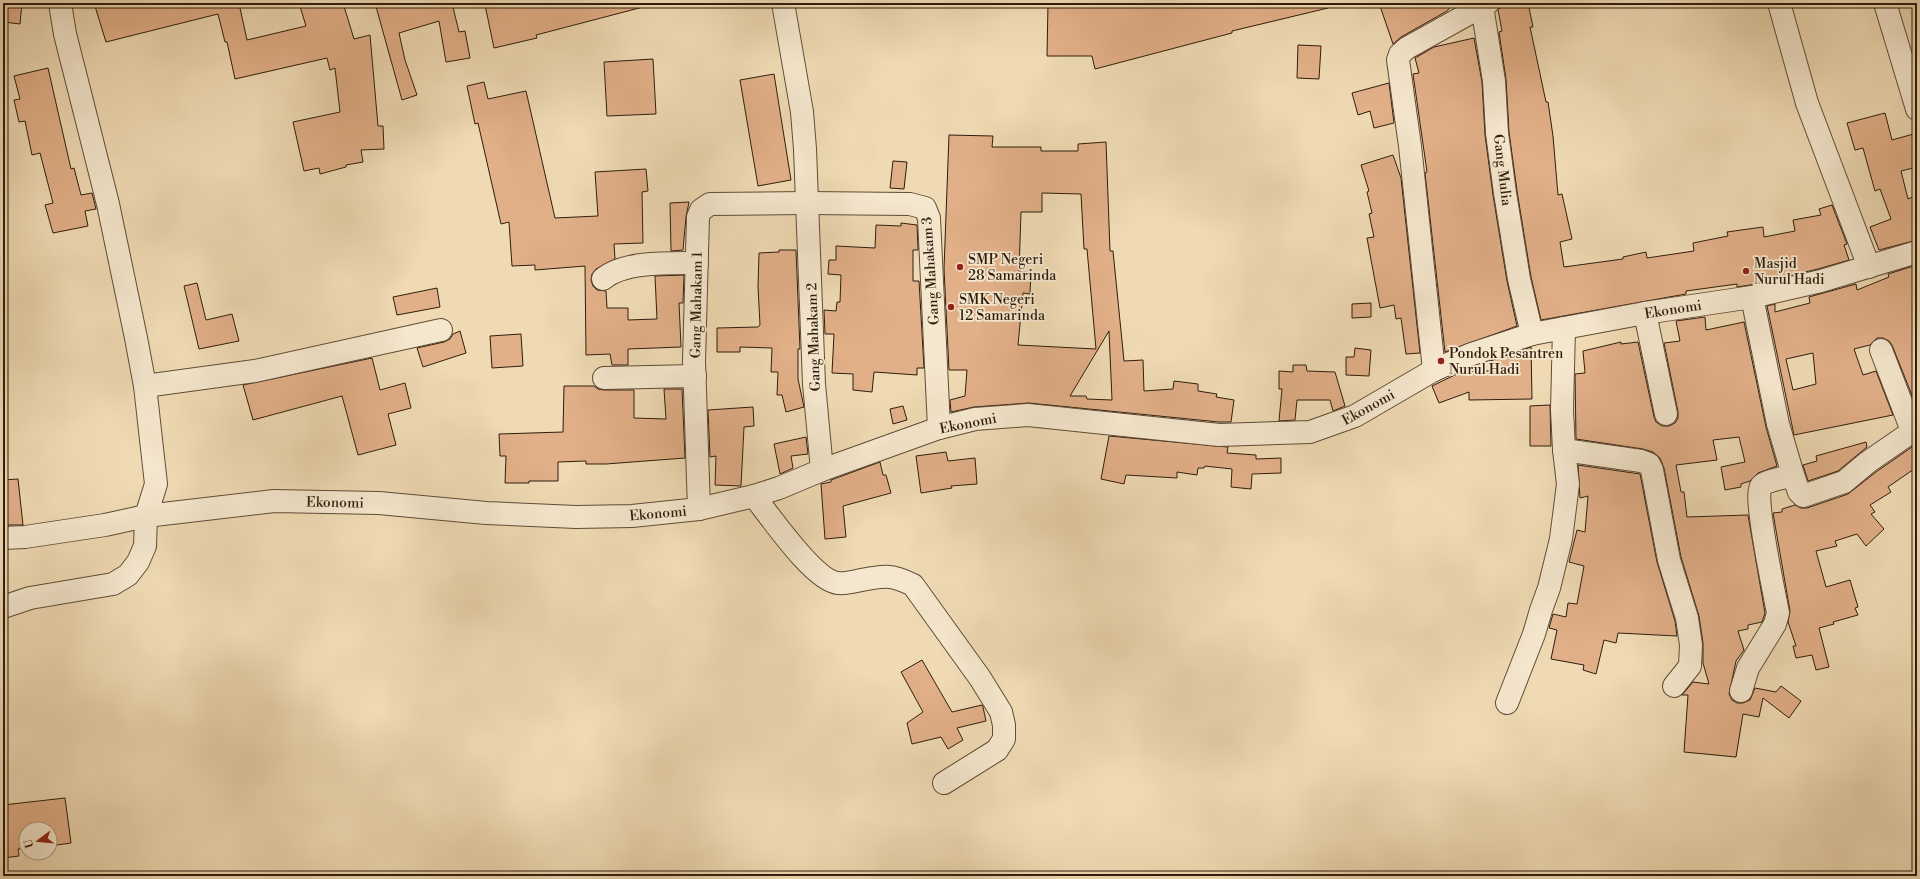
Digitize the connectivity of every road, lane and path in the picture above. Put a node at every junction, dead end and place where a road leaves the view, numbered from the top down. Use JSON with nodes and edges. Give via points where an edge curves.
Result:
{"nodes":[{"id":1,"x":60,"y":3,"type":"edge"},
{"id":2,"x":783,"y":3,"type":"edge"},
{"id":3,"x":1779,"y":3,"type":"edge"},
{"id":4,"x":1886,"y":3,"type":"edge"},
{"id":5,"x":1485,"y":4,"type":"edge"},
{"id":6,"x":1917,"y":106,"type":"edge"},
{"id":7,"x":807,"y":202,"type":"junction"},
{"id":8,"x":1917,"y":254,"type":"edge"},
{"id":9,"x":697,"y":263,"type":"junction"},
{"id":10,"x":1869,"y":267,"type":"junction"},
{"id":11,"x":603,"y":279,"type":"dead end"},
{"id":12,"x":1752,"y":297,"type":"junction"},
{"id":13,"x":1645,"y":313,"type":"junction"},
{"id":14,"x":1564,"y":328,"type":"junction"},
{"id":15,"x":441,"y":330,"type":"dead end"},
{"id":16,"x":1532,"y":334,"type":"junction"},
{"id":17,"x":1881,"y":350,"type":"dead end"},
{"id":18,"x":1434,"y":370,"type":"junction"},
{"id":19,"x":695,"y":376,"type":"junction"},
{"id":20,"x":604,"y":378,"type":"dead end"},
{"id":21,"x":144,"y":386,"type":"junction"},
{"id":22,"x":1666,"y":414,"type":"dead end"},
{"id":23,"x":939,"y":428,"type":"junction"},
{"id":24,"x":1564,"y":450,"type":"junction"},
{"id":25,"x":822,"y":470,"type":"junction"},
{"id":26,"x":1793,"y":475,"type":"junction"},
{"id":27,"x":754,"y":496,"type":"junction"},
{"id":28,"x":699,"y":509,"type":"junction"},
{"id":29,"x":146,"y":516,"type":"junction"},
{"id":30,"x":3,"y":538,"type":"edge"},
{"id":31,"x":3,"y":607,"type":"edge"},
{"id":32,"x":1674,"y":686,"type":"dead end"},
{"id":33,"x":1741,"y":691,"type":"dead end"},
{"id":34,"x":1507,"y":703,"type":"dead end"},
{"id":35,"x":944,"y":783,"type":"dead end"}],
"edges":[{"from":1,"to":21,"type":"street","via":[[65,34],[108,204]]},
{"from":2,"to":7,"type":"street","name":"Gang Mahakam 2","via":[[802,112]]},
{"from":3,"to":10,"type":"street","via":[[1807,104]]},
{"from":4,"to":6,"type":"street"},
{"from":5,"to":16,"type":"street","name":"Gang Mulia","via":[[1505,193],[1519,279]]},
{"from":5,"to":18,"type":"street","via":[[1407,48],[1398,60]]},
{"from":7,"to":9,"type":"street","name":"Gang Mahakam 1","via":[[704,206],[698,217]]},
{"from":7,"to":23,"type":"street","name":"Gang Mahakam 3","via":[[910,204],[920,206],[927,212],[930,218]]},
{"from":7,"to":25,"type":"street","name":"Gang Mahakam 2","via":[[814,384]]},
{"from":8,"to":10,"type":"street","name":"Ekonomi"},
{"from":9,"to":11,"type":"street","via":[[627,268]]},
{"from":9,"to":19,"type":"street","name":"Gang Mahakam 1"},
{"from":10,"to":12,"type":"street","name":"Ekonomi"},
{"from":12,"to":13,"type":"street","name":"Ekonomi"},
{"from":12,"to":26,"type":"street","via":[[1778,424]]},
{"from":13,"to":14,"type":"street","name":"Ekonomi"},
{"from":13,"to":22,"type":"street"},
{"from":14,"to":16,"type":"street","name":"Ekonomi"},
{"from":14,"to":24,"type":"street"},
{"from":15,"to":21,"type":"street","via":[[255,371]]},
{"from":16,"to":18,"type":"street","name":"Ekonomi","via":[[1469,355]]},
{"from":17,"to":26,"type":"street","via":[[1911,428],[1910,433],[1838,485],[1802,496]]},
{"from":18,"to":23,"type":"street","name":"Ekonomi","via":[[1355,416],[1310,432],[1219,435],[1028,415],[975,419]]},
{"from":19,"to":20,"type":"street"},
{"from":19,"to":28,"type":"street","name":"Gang Mahakam 1"},
{"from":21,"to":29,"type":"street","via":[[156,484]]},
{"from":23,"to":25,"type":"street","name":"Ekonomi"},
{"from":24,"to":32,"type":"street","via":[[1641,461],[1649,464],[1652,470],[1669,560],[1687,618],[1691,645],[1690,666]]},
{"from":24,"to":34,"type":"street","via":[[1568,484],[1561,539],[1534,634]]},
{"from":25,"to":27,"type":"street","name":"Ekonomi"},
{"from":26,"to":33,"type":"street","via":[[1764,484],[1760,488],[1763,534],[1778,613],[1775,624],[1748,668]]},
{"from":27,"to":28,"type":"street","name":"Ekonomi"},
{"from":27,"to":35,"type":"street","via":[[799,553],[825,579],[838,583],[883,576],[899,578],[913,585],[980,678],[1001,712],[1004,738],[998,750]]},
{"from":28,"to":29,"type":"street","name":"Ekonomi","via":[[632,516],[576,518],[379,503],[274,501]]},
{"from":29,"to":30,"type":"street","name":"Ekonomi","via":[[98,526]]},
{"from":29,"to":31,"type":"street","via":[[145,546],[138,562],[128,574],[113,584],[30,598]]}]}
